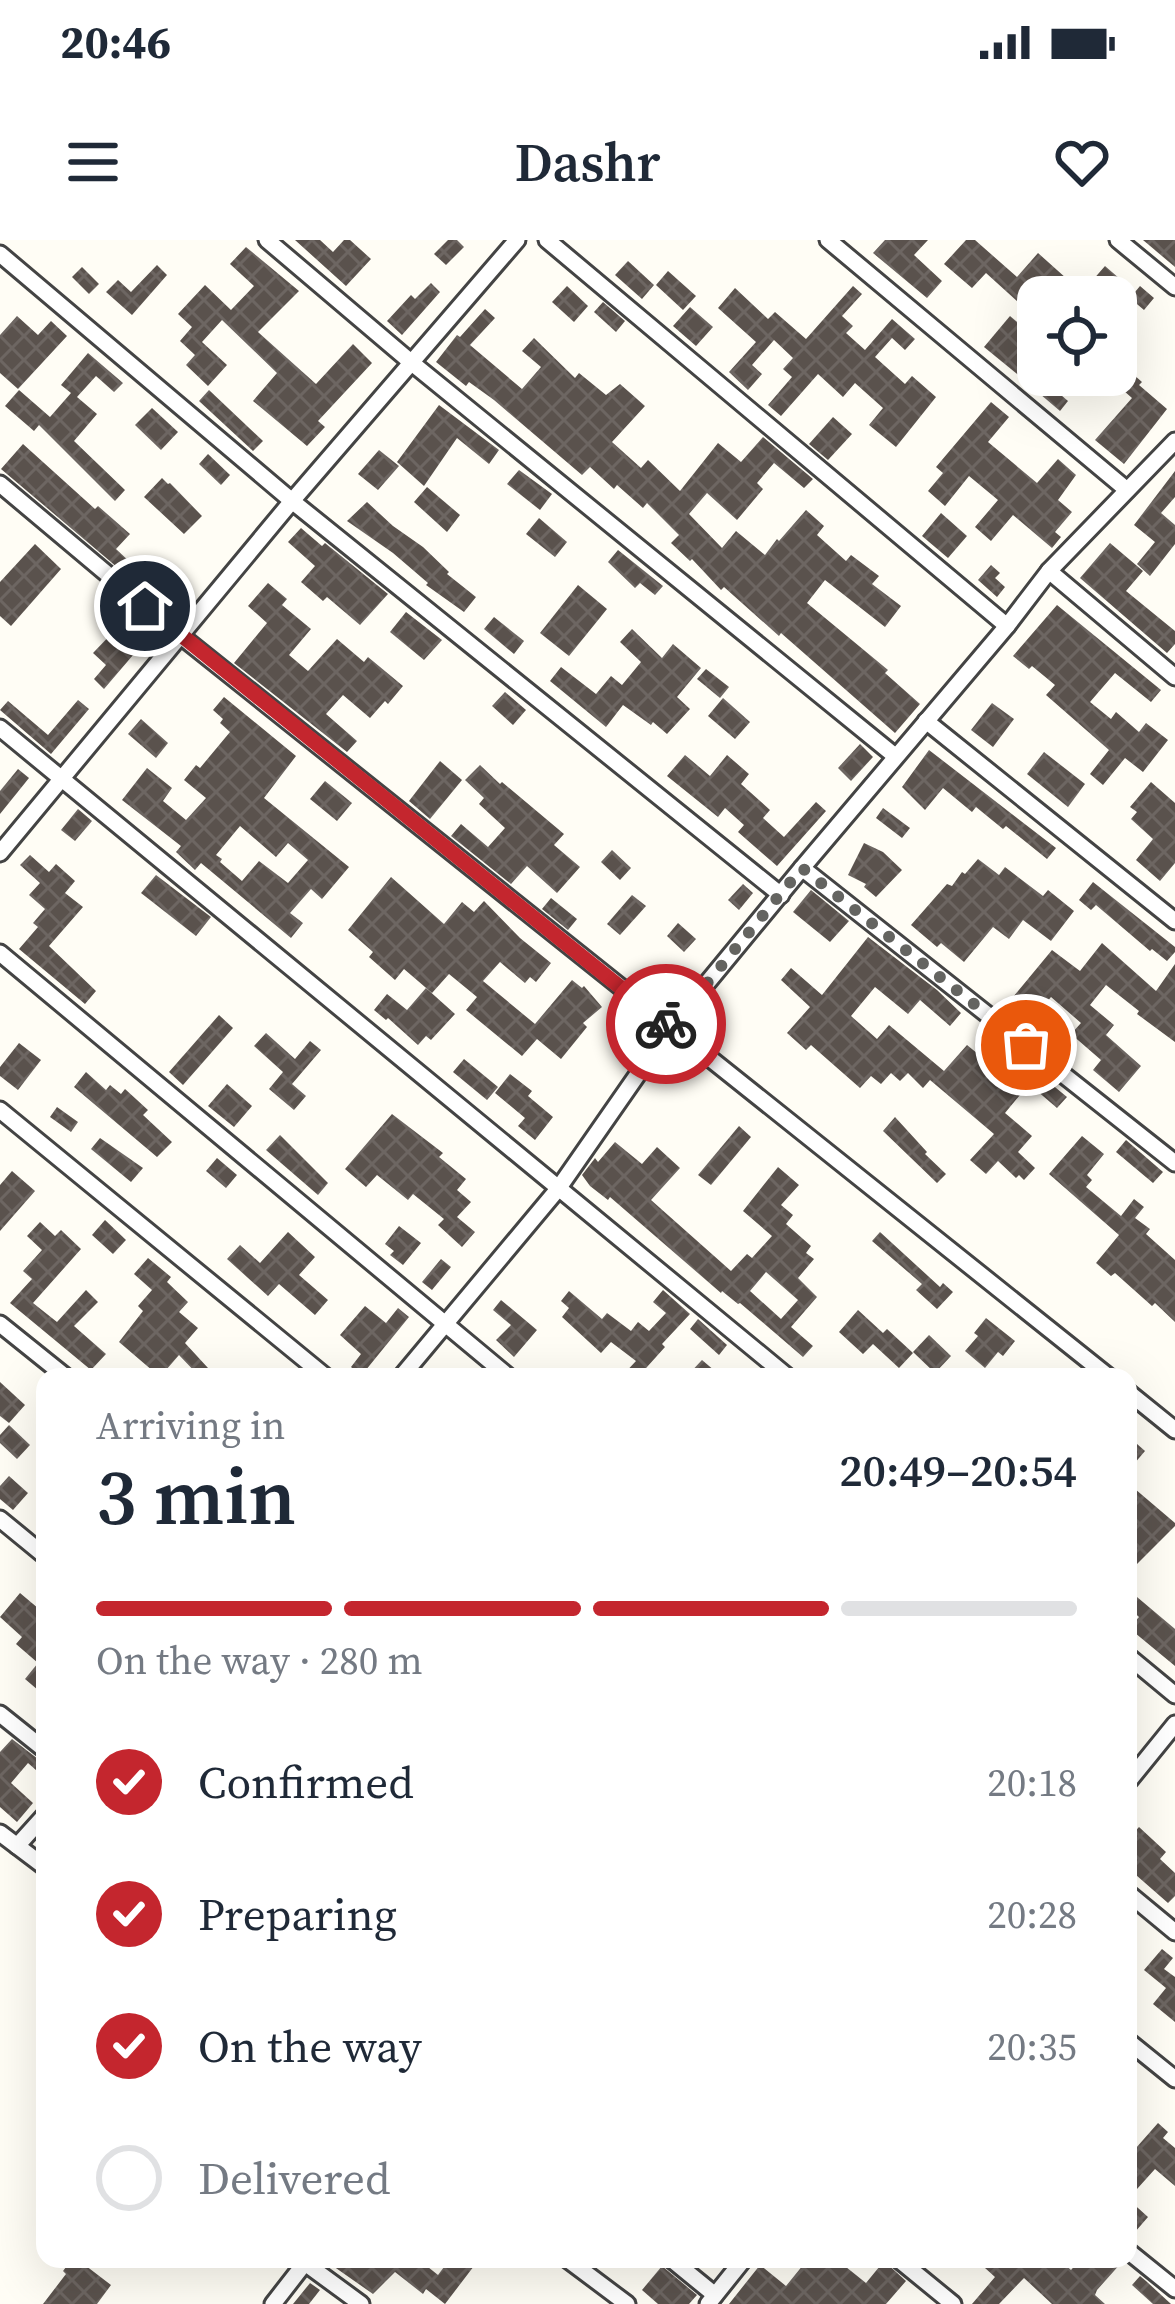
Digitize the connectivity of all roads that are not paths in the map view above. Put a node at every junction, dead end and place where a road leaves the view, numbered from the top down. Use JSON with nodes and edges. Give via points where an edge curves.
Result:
{"nodes":[{"id":1,"x":267,"y":240,"type":"edge"},
{"id":2,"x":518,"y":240,"type":"edge"},
{"id":3,"x":547,"y":240,"type":"edge"},
{"id":4,"x":828,"y":240,"type":"edge"},
{"id":5,"x":1118,"y":240,"type":"edge"},
{"id":6,"x":0,"y":254,"type":"edge"},
{"id":7,"x":1175,"y":287,"type":"edge"},
{"id":8,"x":412,"y":363,"type":"junction"},
{"id":9,"x":1175,"y":441,"type":"edge"},
{"id":10,"x":0,"y":484,"type":"edge"},
{"id":11,"x":1127,"y":490,"type":"junction"},
{"id":12,"x":292,"y":501,"type":"junction"},
{"id":13,"x":1049,"y":571,"type":"junction"},
{"id":14,"x":1007,"y":626,"type":"junction"},
{"id":15,"x":181,"y":636,"type":"junction"},
{"id":16,"x":1175,"y":677,"type":"edge"},
{"id":17,"x":926,"y":721,"type":"junction"},
{"id":18,"x":0,"y":728,"type":"edge"},
{"id":19,"x":895,"y":756,"type":"junction"},
{"id":20,"x":61,"y":780,"type":"junction"},
{"id":21,"x":0,"y":853,"type":"edge"},
{"id":22,"x":802,"y":868,"type":"junction"},
{"id":23,"x":781,"y":895,"type":"junction"},
{"id":24,"x":1175,"y":921,"type":"edge"},
{"id":25,"x":0,"y":953,"type":"edge"},
{"id":26,"x":670,"y":1028,"type":"junction"},
{"id":27,"x":3,"y":1118,"type":"edge"},
{"id":28,"x":1175,"y":1163,"type":"edge"},
{"id":29,"x":558,"y":1189,"type":"junction"},
{"id":30,"x":0,"y":1324,"type":"edge"},
{"id":31,"x":446,"y":1324,"type":"junction"},
{"id":32,"x":55,"y":1368,"type":"edge"},
{"id":33,"x":315,"y":1368,"type":"edge"},
{"id":34,"x":409,"y":1368,"type":"edge"},
{"id":35,"x":498,"y":1368,"type":"edge"},
{"id":36,"x":777,"y":1368,"type":"edge"},
{"id":37,"x":1098,"y":1368,"type":"edge"},
{"id":38,"x":1137,"y":1399,"type":"edge"},
{"id":39,"x":1175,"y":1430,"type":"edge"},
{"id":40,"x":0,"y":1520,"type":"edge"},
{"id":41,"x":36,"y":1549,"type":"edge"},
{"id":42,"x":1137,"y":1663,"type":"edge"},
{"id":43,"x":1175,"y":1695,"type":"edge"},
{"id":44,"x":0,"y":1714,"type":"edge"},
{"id":45,"x":1175,"y":1724,"type":"edge"},
{"id":46,"x":36,"y":1743,"type":"edge"},
{"id":47,"x":1137,"y":1771,"type":"edge"},
{"id":48,"x":36,"y":1825,"type":"edge"},
{"id":49,"x":0,"y":1833,"type":"edge"},
{"id":50,"x":17,"y":1846,"type":"junction"},
{"id":51,"x":36,"y":1860,"type":"edge"},
{"id":52,"x":1137,"y":1900,"type":"edge"},
{"id":53,"x":1175,"y":1932,"type":"edge"},
{"id":54,"x":1137,"y":2048,"type":"edge"},
{"id":55,"x":1175,"y":2079,"type":"edge"},
{"id":56,"x":1137,"y":2258,"type":"edge"},
{"id":57,"x":301,"y":2268,"type":"edge"},
{"id":58,"x":315,"y":2268,"type":"edge"},
{"id":59,"x":579,"y":2268,"type":"edge"},
{"id":60,"x":679,"y":2268,"type":"edge"},
{"id":61,"x":737,"y":2268,"type":"edge"},
{"id":62,"x":909,"y":2268,"type":"edge"},
{"id":63,"x":1175,"y":2289,"type":"edge"},
{"id":64,"x":712,"y":2300,"type":"edge"},
{"id":65,"x":273,"y":2304,"type":"edge"},
{"id":66,"x":361,"y":2304,"type":"edge"},
{"id":67,"x":627,"y":2304,"type":"edge"},
{"id":68,"x":953,"y":2304,"type":"edge"}],
"edges":[{"from":1,"to":8,"type":"street"},
{"from":2,"to":8,"type":"street"},
{"from":3,"to":14,"type":"street"},
{"from":4,"to":11,"type":"street"},
{"from":5,"to":7,"type":"street"},
{"from":6,"to":12,"type":"street"},
{"from":8,"to":12,"type":"street"},
{"from":8,"to":19,"type":"street"},
{"from":9,"to":11,"type":"street"},
{"from":10,"to":15,"type":"street"},
{"from":11,"to":13,"type":"street"},
{"from":12,"to":15,"type":"street"},
{"from":12,"to":23,"type":"street"},
{"from":13,"to":14,"type":"street"},
{"from":13,"to":16,"type":"street"},
{"from":14,"to":17,"type":"street"},
{"from":15,"to":20,"type":"street"},
{"from":15,"to":26,"type":"street"},
{"from":17,"to":19,"type":"street"},
{"from":17,"to":24,"type":"street"},
{"from":18,"to":20,"type":"street"},
{"from":19,"to":22,"type":"street"},
{"from":20,"to":21,"type":"street"},
{"from":20,"to":29,"type":"street"},
{"from":22,"to":23,"type":"street"},
{"from":22,"to":28,"type":"street"},
{"from":23,"to":26,"type":"street"},
{"from":25,"to":31,"type":"street"},
{"from":26,"to":29,"type":"street"},
{"from":26,"to":37,"type":"street"},
{"from":27,"to":33,"type":"street"},
{"from":29,"to":31,"type":"street"},
{"from":29,"to":36,"type":"street"},
{"from":30,"to":32,"type":"street"},
{"from":31,"to":34,"type":"street"},
{"from":31,"to":35,"type":"street"},
{"from":38,"to":39,"type":"street"},
{"from":40,"to":41,"type":"street"},
{"from":42,"to":43,"type":"street"},
{"from":44,"to":46,"type":"street"},
{"from":45,"to":47,"type":"street"},
{"from":48,"to":50,"type":"street"},
{"from":49,"to":50,"type":"street"},
{"from":50,"to":51,"type":"street"},
{"from":52,"to":53,"type":"street"},
{"from":54,"to":55,"type":"street"},
{"from":56,"to":63,"type":"street"},
{"from":57,"to":65,"type":"street"},
{"from":58,"to":66,"type":"street"},
{"from":59,"to":67,"type":"street"},
{"from":60,"to":64,"type":"street"},
{"from":61,"to":64,"type":"street"},
{"from":62,"to":68,"type":"street"}]}
